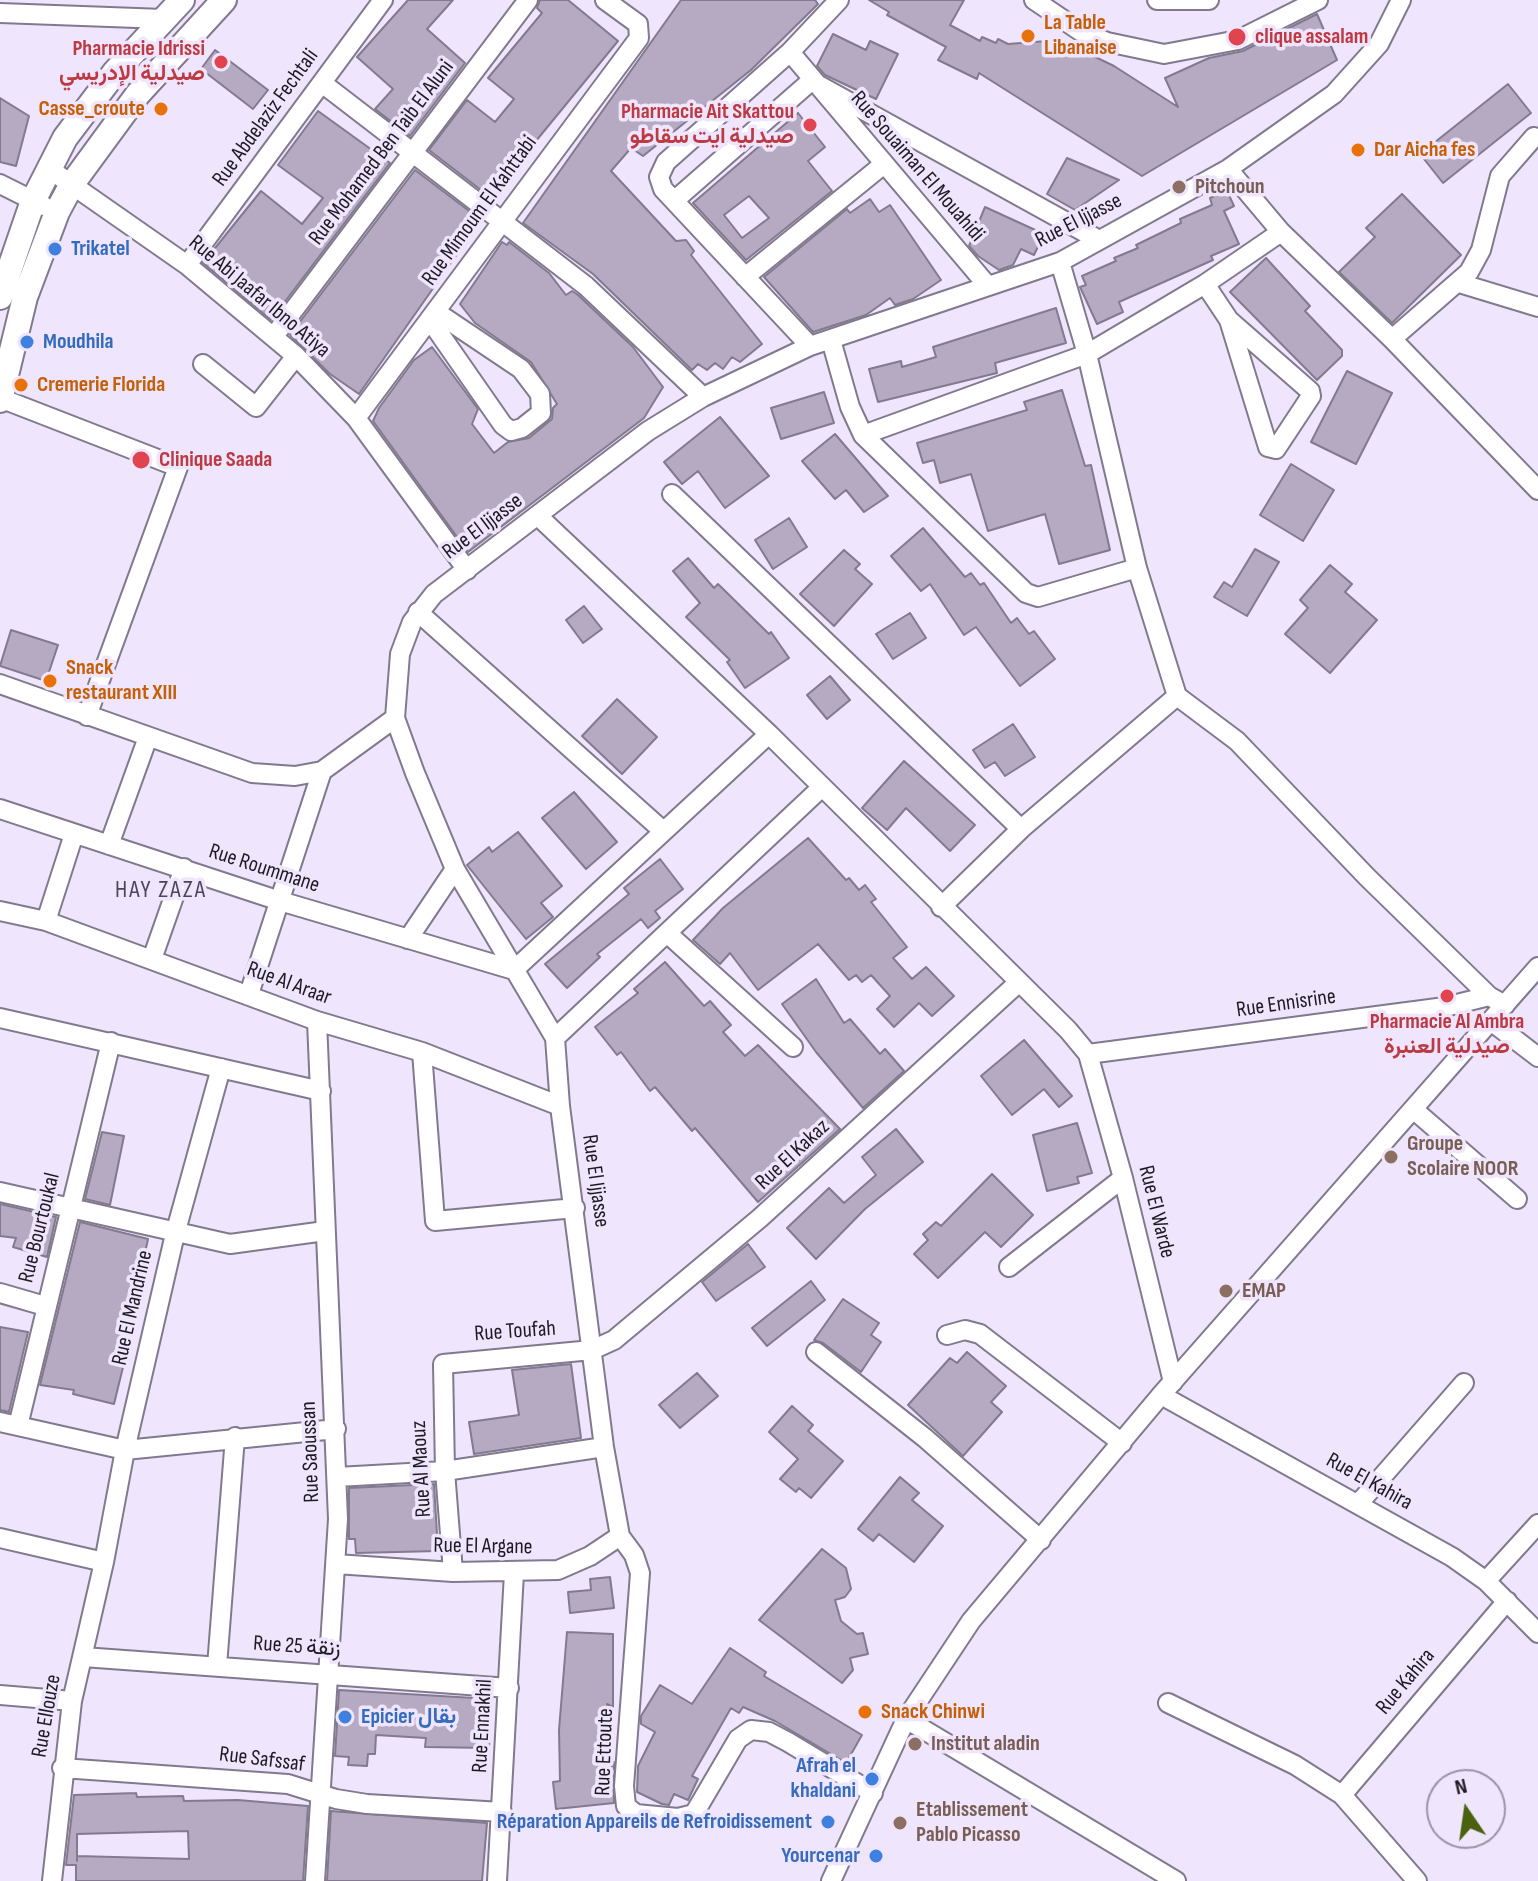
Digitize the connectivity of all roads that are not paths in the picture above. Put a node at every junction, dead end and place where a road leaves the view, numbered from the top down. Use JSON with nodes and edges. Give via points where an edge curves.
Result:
{"nodes":[{"id":1,"x":182,"y":0,"type":"edge"},
{"id":2,"x":224,"y":0,"type":"edge"},
{"id":3,"x":383,"y":0,"type":"edge"},
{"id":4,"x":528,"y":0,"type":"edge"},
{"id":5,"x":605,"y":0,"type":"edge"},
{"id":6,"x":839,"y":0,"type":"edge"},
{"id":7,"x":1034,"y":0,"type":"edge"},
{"id":8,"x":1157,"y":0,"type":"edge"},
{"id":9,"x":1209,"y":0,"type":"edge"},
{"id":10,"x":1318,"y":0,"type":"edge"},
{"id":11,"x":1401,"y":0,"type":"edge"},
{"id":12,"x":0,"y":13,"type":"edge"},
{"id":13,"x":164,"y":19,"type":"junction"},
{"id":14,"x":790,"y":52,"type":"junction"},
{"id":15,"x":811,"y":81,"type":"junction"},
{"id":16,"x":322,"y":83,"type":"junction"},
{"id":17,"x":1534,"y":137,"type":"dead end"},
{"id":18,"x":412,"y":153,"type":"junction"},
{"id":19,"x":884,"y":164,"type":"junction"},
{"id":20,"x":48,"y":168,"type":"junction"},
{"id":21,"x":1228,"y":169,"type":"junction"},
{"id":22,"x":0,"y":184,"type":"edge"},
{"id":23,"x":72,"y":184,"type":"junction"},
{"id":24,"x":675,"y":200,"type":"junction"},
{"id":25,"x":33,"y":201,"type":"junction"},
{"id":26,"x":57,"y":212,"type":"junction"},
{"id":27,"x":501,"y":221,"type":"junction"},
{"id":28,"x":1281,"y":232,"type":"junction"},
{"id":29,"x":1097,"y":239,"type":"junction"},
{"id":30,"x":1060,"y":262,"type":"junction"},
{"id":31,"x":187,"y":265,"type":"junction"},
{"id":32,"x":745,"y":277,"type":"junction"},
{"id":33,"x":1459,"y":283,"type":"junction"},
{"id":34,"x":1205,"y":284,"type":"junction"},
{"id":35,"x":987,"y":285,"type":"junction"},
{"id":36,"x":0,"y":297,"type":"edge"},
{"id":37,"x":1538,"y":307,"type":"edge"},
{"id":38,"x":433,"y":316,"type":"junction"},
{"id":39,"x":1229,"y":320,"type":"junction"},
{"id":40,"x":274,"y":336,"type":"junction"},
{"id":41,"x":1392,"y":339,"type":"junction"},
{"id":42,"x":831,"y":340,"type":"junction"},
{"id":43,"x":810,"y":346,"type":"junction"},
{"id":44,"x":1087,"y":354,"type":"junction"},
{"id":45,"x":296,"y":356,"type":"junction"},
{"id":46,"x":203,"y":364,"type":"dead end"},
{"id":47,"x":703,"y":397,"type":"junction"},
{"id":48,"x":0,"y":399,"type":"edge"},
{"id":49,"x":356,"y":418,"type":"junction"},
{"id":50,"x":863,"y":435,"type":"junction"},
{"id":51,"x":1538,"y":490,"type":"edge"},
{"id":52,"x":672,"y":494,"type":"dead end"},
{"id":53,"x":538,"y":516,"type":"junction"},
{"id":54,"x":1137,"y":568,"type":"junction"},
{"id":55,"x":467,"y":570,"type":"junction"},
{"id":56,"x":418,"y":612,"type":"junction"},
{"id":57,"x":0,"y":684,"type":"edge"},
{"id":58,"x":1177,"y":696,"type":"junction"},
{"id":59,"x":87,"y":716,"type":"junction"},
{"id":60,"x":395,"y":718,"type":"junction"},
{"id":61,"x":769,"y":734,"type":"junction"},
{"id":62,"x":148,"y":737,"type":"junction"},
{"id":63,"x":322,"y":771,"type":"junction"},
{"id":64,"x":822,"y":787,"type":"junction"},
{"id":65,"x":0,"y":809,"type":"edge"},
{"id":66,"x":1021,"y":829,"type":"junction"},
{"id":67,"x":662,"y":830,"type":"junction"},
{"id":68,"x":74,"y":834,"type":"junction"},
{"id":69,"x":109,"y":845,"type":"junction"},
{"id":70,"x":184,"y":868,"type":"junction"},
{"id":71,"x":455,"y":869,"type":"junction"},
{"id":72,"x":280,"y":901,"type":"junction"},
{"id":73,"x":941,"y":907,"type":"junction"},
{"id":74,"x":0,"y":911,"type":"edge"},
{"id":75,"x":46,"y":921,"type":"junction"},
{"id":76,"x":667,"y":933,"type":"junction"},
{"id":77,"x":408,"y":939,"type":"junction"},
{"id":78,"x":152,"y":959,"type":"junction"},
{"id":79,"x":1538,"y":967,"type":"edge"},
{"id":80,"x":514,"y":970,"type":"junction"},
{"id":81,"x":1018,"y":983,"type":"junction"},
{"id":82,"x":249,"y":994,"type":"junction"},
{"id":83,"x":1497,"y":1000,"type":"junction"},
{"id":84,"x":0,"y":1018,"type":"edge"},
{"id":85,"x":317,"y":1021,"type":"junction"},
{"id":86,"x":1491,"y":1021,"type":"junction"},
{"id":87,"x":555,"y":1038,"type":"junction"},
{"id":88,"x":111,"y":1042,"type":"junction"},
{"id":89,"x":793,"y":1047,"type":"dead end"},
{"id":90,"x":422,"y":1052,"type":"junction"},
{"id":91,"x":1088,"y":1054,"type":"junction"},
{"id":92,"x":1538,"y":1057,"type":"edge"},
{"id":93,"x":221,"y":1068,"type":"junction"},
{"id":94,"x":321,"y":1091,"type":"junction"},
{"id":95,"x":560,"y":1106,"type":"junction"},
{"id":96,"x":1413,"y":1109,"type":"junction"},
{"id":97,"x":1123,"y":1178,"type":"junction"},
{"id":98,"x":0,"y":1192,"type":"edge"},
{"id":99,"x":1517,"y":1199,"type":"dead end"},
{"id":100,"x":575,"y":1208,"type":"junction"},
{"id":101,"x":69,"y":1209,"type":"junction"},
{"id":102,"x":325,"y":1231,"type":"junction"},
{"id":103,"x":175,"y":1234,"type":"junction"},
{"id":104,"x":1009,"y":1267,"type":"dead end"},
{"id":105,"x":0,"y":1293,"type":"edge"},
{"id":106,"x":45,"y":1306,"type":"junction"},
{"id":107,"x":947,"y":1335,"type":"dead end"},
{"id":108,"x":592,"y":1350,"type":"junction"},
{"id":109,"x":816,"y":1352,"type":"dead end"},
{"id":110,"x":443,"y":1364,"type":"joint"},
{"id":111,"x":1464,"y":1383,"type":"dead end"},
{"id":112,"x":1167,"y":1389,"type":"junction"},
{"id":113,"x":9,"y":1424,"type":"edge"},
{"id":114,"x":336,"y":1429,"type":"junction"},
{"id":115,"x":235,"y":1437,"type":"junction"},
{"id":116,"x":1122,"y":1443,"type":"junction"},
{"id":117,"x":604,"y":1447,"type":"junction"},
{"id":118,"x":125,"y":1450,"type":"junction"},
{"id":119,"x":445,"y":1471,"type":"junction"},
{"id":120,"x":337,"y":1477,"type":"junction"},
{"id":121,"x":1359,"y":1503,"type":"junction"},
{"id":122,"x":1538,"y":1524,"type":"edge"},
{"id":123,"x":620,"y":1536,"type":"junction"},
{"id":124,"x":0,"y":1538,"type":"edge"},
{"id":125,"x":1041,"y":1540,"type":"junction"},
{"id":126,"x":104,"y":1562,"type":"junction"},
{"id":127,"x":336,"y":1564,"type":"junction"},
{"id":128,"x":453,"y":1572,"type":"junction"},
{"id":129,"x":514,"y":1573,"type":"junction"},
{"id":130,"x":1486,"y":1581,"type":"junction"},
{"id":131,"x":1507,"y":1601,"type":"junction"},
{"id":132,"x":1538,"y":1633,"type":"edge"},
{"id":133,"x":83,"y":1657,"type":"junction"},
{"id":134,"x":217,"y":1666,"type":"junction"},
{"id":135,"x":327,"y":1672,"type":"junction"},
{"id":136,"x":509,"y":1688,"type":"junction"},
{"id":137,"x":0,"y":1695,"type":"edge"},
{"id":138,"x":72,"y":1701,"type":"junction"},
{"id":139,"x":1168,"y":1703,"type":"dead end"},
{"id":140,"x":906,"y":1719,"type":"junction"},
{"id":141,"x":62,"y":1768,"type":"junction"},
{"id":142,"x":873,"y":1793,"type":"junction"},
{"id":143,"x":322,"y":1794,"type":"junction"},
{"id":144,"x":1342,"y":1795,"type":"junction"},
{"id":145,"x":502,"y":1812,"type":"junction"},
{"id":146,"x":1172,"y":1880,"type":"edge"},
{"id":147,"x":52,"y":1881,"type":"edge"},
{"id":148,"x":315,"y":1881,"type":"edge"},
{"id":149,"x":497,"y":1881,"type":"edge"},
{"id":150,"x":831,"y":1881,"type":"edge"},
{"id":151,"x":1417,"y":1881,"type":"edge"}],
"edges":[{"from":1,"to":13,"type":"main road"},
{"from":2,"to":23,"type":"main road","via":[[138,94]]},
{"from":3,"to":16,"type":"street","name":"Rue Abdelaziz Fechtali"},
{"from":4,"to":18,"type":"street","name":"Rue Mohamed Ben Taib El Aluni"},
{"from":5,"to":27,"type":"street","name":"Rue Mimoum El Kahttabi","via":[[638,24],[639,38]]},
{"from":6,"to":14,"type":"street"},
{"from":7,"to":10,"type":"street","via":[[1080,31],[1164,54],[1238,40]]},
{"from":8,"to":9,"type":"street"},
{"from":11,"to":21,"type":"street","name":"Rue El Ijjasse","via":[[1379,44],[1334,94]]},
{"from":12,"to":13,"type":"street"},
{"from":13,"to":20,"type":"main road","via":[[88,107]]},
{"from":14,"to":15,"type":"street","name":"Rue Souaiman El Mouahidi"},
{"from":14,"to":24,"type":"street","via":[[659,169],[663,189]]},
{"from":15,"to":19,"type":"street","name":"Rue Souaiman El Mouahidi"},
{"from":15,"to":24,"type":"street"},
{"from":15,"to":29,"type":"street"},
{"from":16,"to":18,"type":"street"},
{"from":16,"to":31,"type":"street","name":"Rue Abdelaziz Fechtali"},
{"from":17,"to":33,"type":"street","via":[[1500,176],[1481,250]]},
{"from":18,"to":27,"type":"street"},
{"from":18,"to":40,"type":"street","name":"Rue Mohamed Ben Taib El Aluni"},
{"from":19,"to":32,"type":"street"},
{"from":19,"to":35,"type":"street","name":"Rue Souaiman El Mouahidi"},
{"from":20,"to":23,"type":"street","name":"Rue Abi Jaafar Ibno Atiya"},
{"from":20,"to":25,"type":"main road"},
{"from":21,"to":28,"type":"street"},
{"from":21,"to":29,"type":"street","name":"Rue El Ijjasse"},
{"from":22,"to":25,"type":"street"},
{"from":23,"to":26,"type":"main road"},
{"from":23,"to":31,"type":"street","name":"Rue Abi Jaafar Ibno Atiya"},
{"from":24,"to":32,"type":"street"},
{"from":25,"to":26,"type":"street"},
{"from":25,"to":36,"type":"main road"},
{"from":26,"to":48,"type":"main road","via":[[25,297]]},
{"from":27,"to":38,"type":"street","name":"Rue Mimoum El Kahttabi"},
{"from":27,"to":47,"type":"street","via":[[586,286]]},
{"from":28,"to":34,"type":"street"},
{"from":28,"to":41,"type":"street"},
{"from":29,"to":30,"type":"street","name":"Rue El Ijjasse"},
{"from":30,"to":35,"type":"street","name":"Rue El Ijjasse"},
{"from":30,"to":44,"type":"street"},
{"from":31,"to":40,"type":"street","name":"Rue Abi Jaafar Ibno Atiya"},
{"from":32,"to":43,"type":"street"},
{"from":33,"to":37,"type":"street"},
{"from":33,"to":41,"type":"street"},
{"from":34,"to":39,"type":"street"},
{"from":34,"to":44,"type":"street"},
{"from":35,"to":42,"type":"street","name":"Rue El Ijjasse"},
{"from":38,"to":38,"type":"street","via":[[503,425],[511,431],[522,428],[541,413],[540,394],[521,369]]},
{"from":38,"to":49,"type":"street","name":"Rue Mimoum El Kahttabi"},
{"from":39,"to":39,"type":"street","via":[[1268,447],[1276,449],[1310,391]]},
{"from":40,"to":45,"type":"street","name":"Rue Abi Jaafar Ibno Atiya"},
{"from":41,"to":51,"type":"street"},
{"from":42,"to":43,"type":"street","name":"Rue El Ijjasse"},
{"from":42,"to":50,"type":"street"},
{"from":43,"to":47,"type":"street","name":"Rue El Ijjasse"},
{"from":44,"to":50,"type":"street"},
{"from":44,"to":54,"type":"street"},
{"from":45,"to":46,"type":"street","via":[[256,407]]},
{"from":45,"to":49,"type":"street","name":"Rue Abi Jaafar Ibno Atiya"},
{"from":47,"to":53,"type":"street","name":"Rue El Ijjasse","via":[[648,431]]},
{"from":48,"to":59,"type":"street","via":[[178,467]]},
{"from":49,"to":55,"type":"street","name":"Rue Abi Jaafar Ibno Atiya"},
{"from":50,"to":54,"type":"street","via":[[1026,593],[1038,597]]},
{"from":52,"to":66,"type":"street"},
{"from":53,"to":55,"type":"street","name":"Rue El Ijjasse"},
{"from":53,"to":61,"type":"street"},
{"from":54,"to":58,"type":"street"},
{"from":55,"to":56,"type":"street","name":"Rue El Ijjasse"},
{"from":56,"to":60,"type":"street","name":"Rue El Ijjasse","via":[[400,654]]},
{"from":56,"to":67,"type":"street"},
{"from":57,"to":59,"type":"street"},
{"from":58,"to":66,"type":"street"},
{"from":58,"to":83,"type":"street","via":[[1237,741],[1367,877]]},
{"from":59,"to":62,"type":"street"},
{"from":60,"to":63,"type":"street"},
{"from":60,"to":71,"type":"street","name":"Rue El Ijjasse"},
{"from":61,"to":64,"type":"street"},
{"from":61,"to":67,"type":"street"},
{"from":62,"to":63,"type":"street","via":[[252,773],[295,776]]},
{"from":62,"to":69,"type":"street"},
{"from":63,"to":72,"type":"street"},
{"from":64,"to":73,"type":"street"},
{"from":64,"to":76,"type":"street"},
{"from":65,"to":68,"type":"street","name":"Rue Roummane"},
{"from":66,"to":73,"type":"street"},
{"from":67,"to":80,"type":"street"},
{"from":68,"to":69,"type":"street","name":"Rue Roummane"},
{"from":68,"to":75,"type":"street"},
{"from":69,"to":70,"type":"street","name":"Rue Roummane"},
{"from":70,"to":72,"type":"street","name":"Rue Roummane"},
{"from":70,"to":78,"type":"street"},
{"from":71,"to":77,"type":"street"},
{"from":71,"to":80,"type":"street","name":"Rue El Ijjasse"},
{"from":72,"to":77,"type":"street","name":"Rue Roummane"},
{"from":72,"to":82,"type":"street"},
{"from":73,"to":81,"type":"street"},
{"from":74,"to":75,"type":"street","name":"Rue Al Araar"},
{"from":75,"to":78,"type":"street","name":"Rue Al Araar"},
{"from":76,"to":87,"type":"street"},
{"from":76,"to":89,"type":"street"},
{"from":77,"to":80,"type":"street","name":"Rue Roummane"},
{"from":78,"to":82,"type":"street","name":"Rue Al Araar"},
{"from":79,"to":83,"type":"street"},
{"from":80,"to":87,"type":"street","name":"Rue El Ijjasse"},
{"from":81,"to":91,"type":"street"},
{"from":81,"to":108,"type":"street","name":"Rue El Kakaz","via":[[760,1218],[614,1340]]},
{"from":82,"to":85,"type":"street","name":"Rue Al Araar"},
{"from":83,"to":86,"type":"street"},
{"from":83,"to":91,"type":"street","name":"Rue Ennisrine"},
{"from":84,"to":88,"type":"street"},
{"from":85,"to":90,"type":"street","name":"Rue Al Araar"},
{"from":85,"to":94,"type":"street","name":"Rue Saoussan"},
{"from":86,"to":92,"type":"street"},
{"from":86,"to":96,"type":"street"},
{"from":87,"to":95,"type":"street","name":"Rue El Ijjasse"},
{"from":88,"to":93,"type":"street"},
{"from":88,"to":101,"type":"street","name":"Rue Bourtoukal"},
{"from":90,"to":95,"type":"street","name":"Rue Al Araar"},
{"from":90,"to":100,"type":"street","via":[[435,1221]]},
{"from":91,"to":97,"type":"street","name":"Rue El Warde"},
{"from":93,"to":94,"type":"street"},
{"from":93,"to":103,"type":"street","name":"Rue El Mandrine"},
{"from":94,"to":102,"type":"street","name":"Rue Saoussan"},
{"from":95,"to":100,"type":"street","name":"Rue El Ijjasse"},
{"from":96,"to":99,"type":"street"},
{"from":96,"to":112,"type":"street"},
{"from":97,"to":104,"type":"street"},
{"from":97,"to":112,"type":"street","name":"Rue El Warde"},
{"from":98,"to":101,"type":"street"},
{"from":100,"to":108,"type":"street","name":"Rue El Ijjasse"},
{"from":101,"to":103,"type":"street"},
{"from":101,"to":106,"type":"street","name":"Rue Bourtoukal"},
{"from":102,"to":103,"type":"street","via":[[241,1244]]},
{"from":102,"to":114,"type":"street","name":"Rue Saoussan"},
{"from":103,"to":118,"type":"street","name":"Rue El Mandrine"},
{"from":105,"to":106,"type":"street"},
{"from":106,"to":113,"type":"street","name":"Rue Bourtoukal"},
{"from":107,"to":116,"type":"street","via":[[965,1330],[980,1334]]},
{"from":108,"to":110,"type":"street","name":"Rue Toufah"},
{"from":108,"to":117,"type":"street","name":"Rue El Ijjasse"},
{"from":109,"to":125,"type":"street"},
{"from":110,"to":119,"type":"street","name":"Rue Al Maouz"},
{"from":111,"to":121,"type":"street"},
{"from":112,"to":116,"type":"street"},
{"from":112,"to":121,"type":"street","name":"Rue El Kahira"},
{"from":113,"to":118,"type":"street"},
{"from":114,"to":115,"type":"street"},
{"from":114,"to":120,"type":"street","name":"Rue Saoussan"},
{"from":115,"to":118,"type":"street"},
{"from":115,"to":134,"type":"street"},
{"from":116,"to":125,"type":"street"},
{"from":117,"to":119,"type":"street"},
{"from":117,"to":123,"type":"street","name":"Rue El Ijjasse"},
{"from":118,"to":126,"type":"street","name":"Rue El Mandrine"},
{"from":119,"to":120,"type":"street"},
{"from":119,"to":128,"type":"street","name":"Rue Al Maouz"},
{"from":120,"to":127,"type":"street","name":"Rue Saoussan"},
{"from":121,"to":130,"type":"street","name":"Rue El Kahira"},
{"from":122,"to":130,"type":"street"},
{"from":123,"to":129,"type":"street","name":"Rue El Argane","via":[[558,1570]]},
{"from":123,"to":142,"type":"street","name":"Rue Ettoute","via":[[640,1573],[624,1786],[629,1810],[678,1818],[694,1814],[738,1739],[751,1730],[769,1732]]},
{"from":124,"to":126,"type":"street"},
{"from":125,"to":140,"type":"street","via":[[971,1621]]},
{"from":126,"to":133,"type":"street","name":"Rue Ellouze"},
{"from":127,"to":128,"type":"street","name":"Rue El Argane"},
{"from":127,"to":135,"type":"street","name":"Rue Saoussan"},
{"from":128,"to":129,"type":"street","name":"Rue El Argane"},
{"from":129,"to":136,"type":"street","name":"Rue Ennakhil"},
{"from":130,"to":131,"type":"street","name":"Rue El Kahira"},
{"from":131,"to":132,"type":"street","name":"Rue El Kahira"},
{"from":131,"to":144,"type":"street","name":"Rue Kahira"},
{"from":133,"to":134,"type":"street","name":"Rue 25 زنقة"},
{"from":133,"to":138,"type":"street","name":"Rue Ellouze"},
{"from":134,"to":135,"type":"street","name":"Rue 25 زنقة"},
{"from":135,"to":136,"type":"street","name":"Rue 25 زنقة"},
{"from":135,"to":143,"type":"street","name":"Rue Saoussan"},
{"from":136,"to":145,"type":"street","name":"Rue Ennakhil"},
{"from":137,"to":138,"type":"street"},
{"from":138,"to":141,"type":"street","name":"Rue Ellouze"},
{"from":139,"to":144,"type":"street","via":[[1258,1745]]},
{"from":140,"to":142,"type":"street"},
{"from":140,"to":146,"type":"street"},
{"from":141,"to":143,"type":"street","name":"Rue Safssaf","via":[[288,1784]]},
{"from":141,"to":147,"type":"street","name":"Rue Ellouze"},
{"from":142,"to":150,"type":"street"},
{"from":143,"to":145,"type":"street","name":"Rue Safssaf","via":[[367,1804]]},
{"from":143,"to":148,"type":"street","name":"Rue Saoussan"},
{"from":144,"to":151,"type":"street"},
{"from":145,"to":149,"type":"street","name":"Rue Ennakhil"}]}
